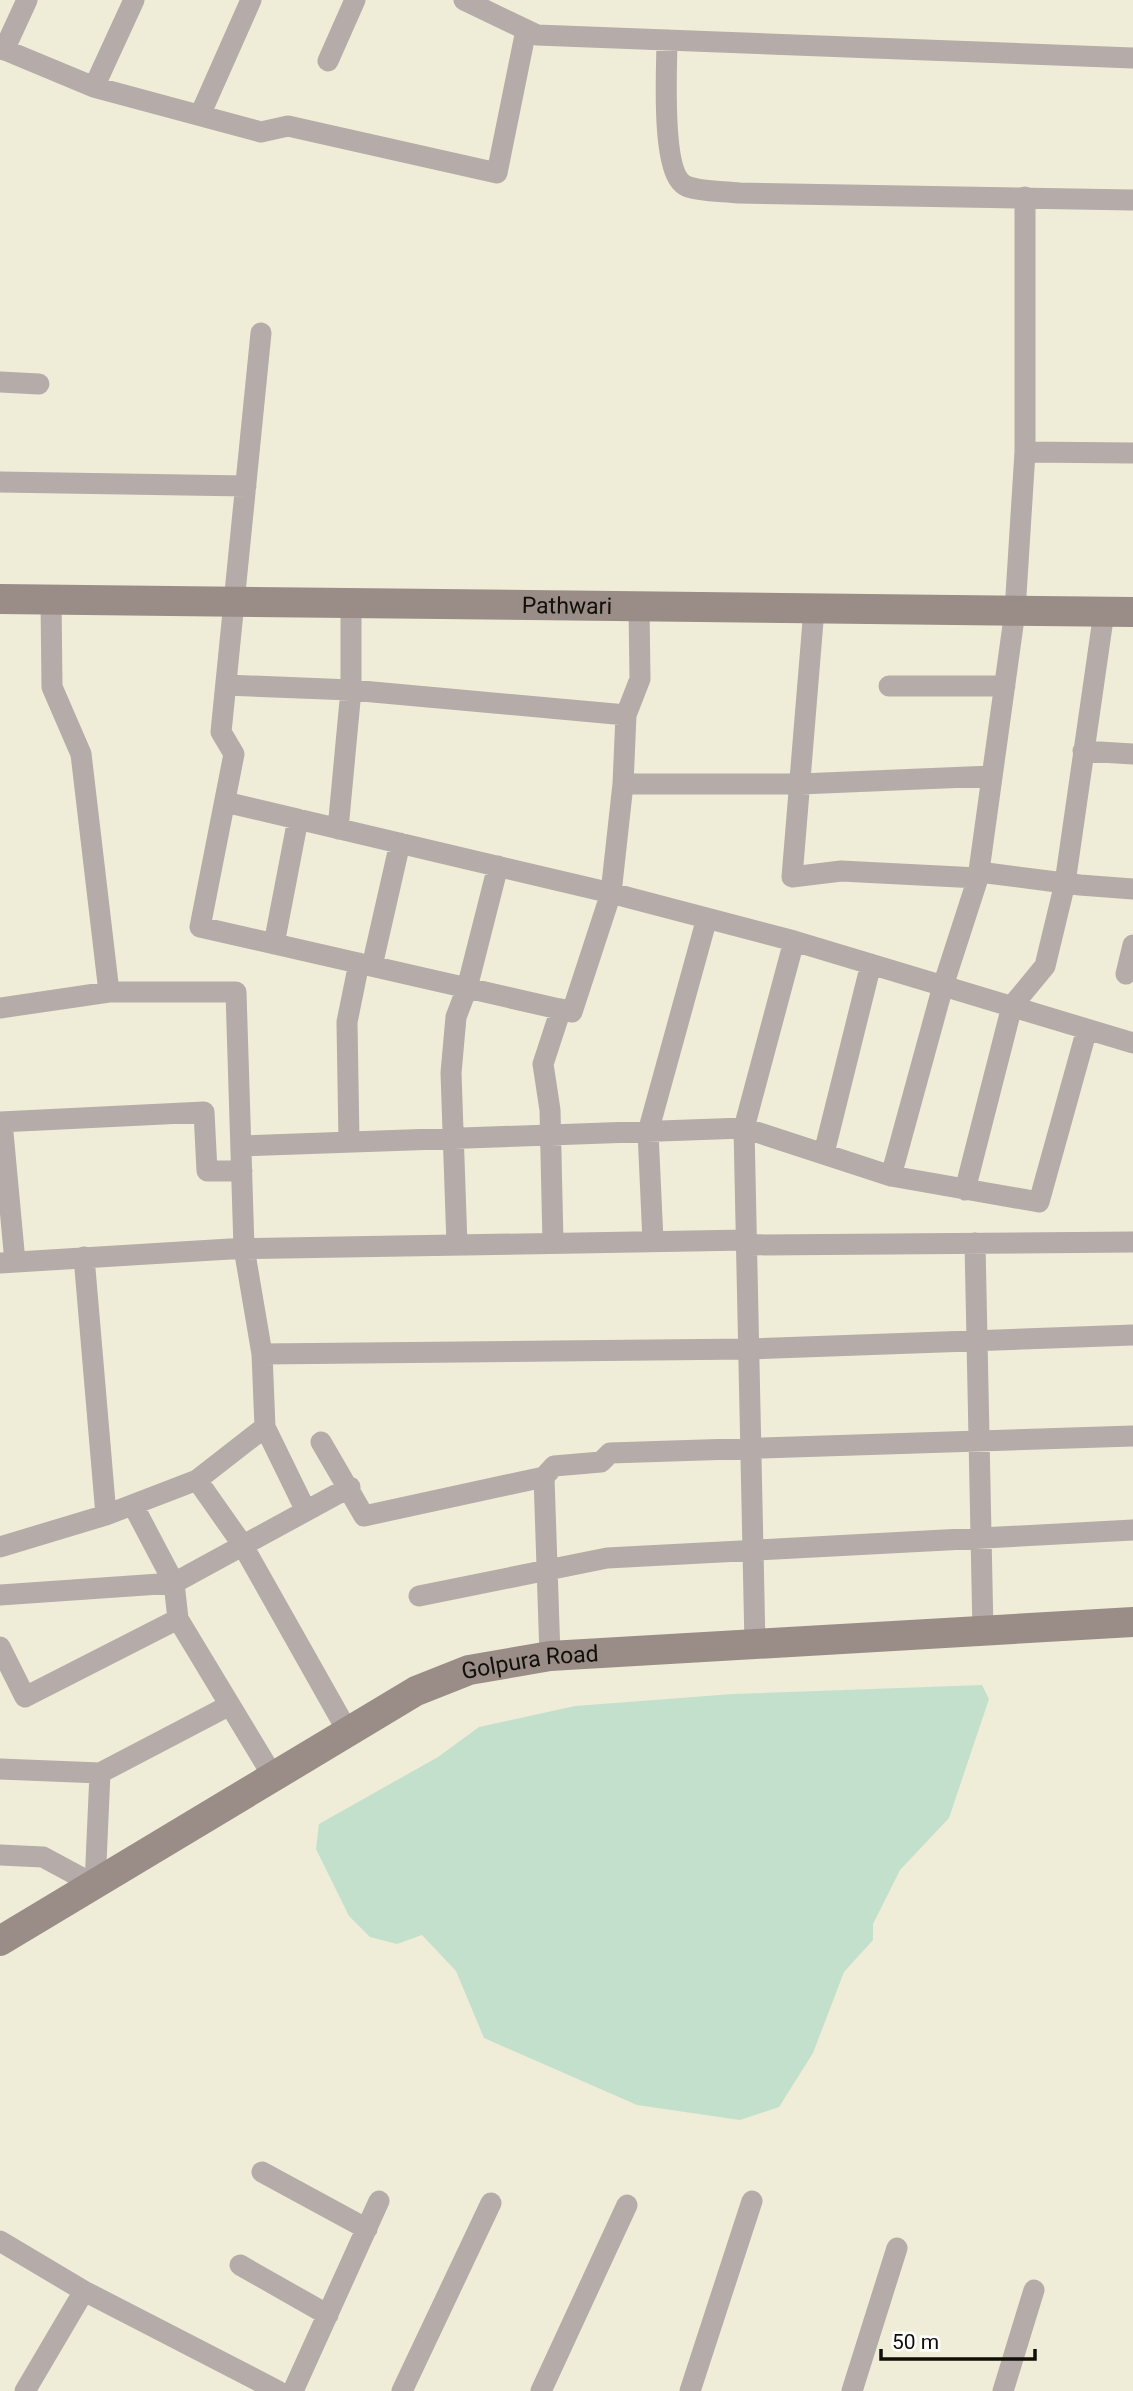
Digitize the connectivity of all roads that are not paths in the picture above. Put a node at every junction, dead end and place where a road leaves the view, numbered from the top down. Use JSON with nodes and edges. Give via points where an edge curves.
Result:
{"nodes":[{"id":1,"x":27,"y":0,"type":"edge"},
{"id":2,"x":134,"y":0,"type":"edge"},
{"id":3,"x":251,"y":0,"type":"edge"},
{"id":4,"x":355,"y":0,"type":"edge"},
{"id":5,"x":464,"y":0,"type":"edge"},
{"id":6,"x":526,"y":30,"type":"junction"},
{"id":7,"x":667,"y":40,"type":"junction"},
{"id":8,"x":2,"y":49,"type":"edge"},
{"id":9,"x":1133,"y":58,"type":"edge"},
{"id":10,"x":328,"y":61,"type":"dead end"},
{"id":11,"x":94,"y":87,"type":"junction"},
{"id":12,"x":200,"y":115,"type":"junction"},
{"id":13,"x":1025,"y":197,"type":"junction"},
{"id":14,"x":1133,"y":200,"type":"edge"},
{"id":15,"x":261,"y":333,"type":"dead end"},
{"id":16,"x":0,"y":382,"type":"edge"},
{"id":17,"x":39,"y":384,"type":"dead end"},
{"id":18,"x":1025,"y":452,"type":"junction"},
{"id":19,"x":1133,"y":453,"type":"edge"},
{"id":20,"x":0,"y":482,"type":"edge"},
{"id":21,"x":246,"y":486,"type":"junction"},
{"id":22,"x":0,"y":599,"type":"edge"},
{"id":23,"x":51,"y":600,"type":"junction"},
{"id":24,"x":235,"y":603,"type":"junction"},
{"id":25,"x":351,"y":604,"type":"junction"},
{"id":26,"x":639,"y":607,"type":"junction"},
{"id":27,"x":814,"y":609,"type":"junction"},
{"id":28,"x":1015,"y":611,"type":"junction"},
{"id":29,"x":1119,"y":612,"type":"edge"},
{"id":30,"x":226,"y":685,"type":"junction"},
{"id":31,"x":888,"y":686,"type":"dead end"},
{"id":32,"x":1005,"y":686,"type":"junction"},
{"id":33,"x":351,"y":690,"type":"junction"},
{"id":34,"x":626,"y":715,"type":"junction"},
{"id":35,"x":1083,"y":751,"type":"junction"},
{"id":36,"x":1133,"y":754,"type":"edge"},
{"id":37,"x":992,"y":776,"type":"junction"},
{"id":38,"x":623,"y":784,"type":"junction"},
{"id":39,"x":800,"y":784,"type":"junction"},
{"id":40,"x":225,"y":802,"type":"junction"},
{"id":41,"x":298,"y":820,"type":"junction"},
{"id":42,"x":338,"y":829,"type":"junction"},
{"id":43,"x":400,"y":843,"type":"junction"},
{"id":44,"x":498,"y":866,"type":"junction"},
{"id":45,"x":978,"y":875,"type":"junction"},
{"id":46,"x":1065,"y":883,"type":"junction"},
{"id":47,"x":1133,"y":888,"type":"edge"},
{"id":48,"x":611,"y":892,"type":"junction"},
{"id":49,"x":707,"y":918,"type":"junction"},
{"id":50,"x":794,"y":941,"type":"junction"},
{"id":51,"x":274,"y":944,"type":"junction"},
{"id":52,"x":1133,"y":945,"type":"edge"},
{"id":53,"x":365,"y":964,"type":"junction"},
{"id":54,"x":871,"y":964,"type":"junction"},
{"id":55,"x":1126,"y":974,"type":"dead end"},
{"id":56,"x":943,"y":986,"type":"junction"},
{"id":57,"x":467,"y":988,"type":"junction"},
{"id":58,"x":109,"y":992,"type":"junction"},
{"id":59,"x":1012,"y":1006,"type":"junction"},
{"id":60,"x":0,"y":1008,"type":"edge"},
{"id":61,"x":561,"y":1009,"type":"junction"},
{"id":62,"x":1087,"y":1029,"type":"junction"},
{"id":63,"x":1133,"y":1043,"type":"edge"},
{"id":64,"x":1,"y":1122,"type":"edge"},
{"id":65,"x":744,"y":1128,"type":"junction"},
{"id":66,"x":648,"y":1132,"type":"junction"},
{"id":67,"x":551,"y":1136,"type":"junction"},
{"id":68,"x":453,"y":1137,"type":"junction"},
{"id":69,"x":349,"y":1141,"type":"junction"},
{"id":70,"x":241,"y":1146,"type":"junction"},
{"id":71,"x":824,"y":1153,"type":"junction"},
{"id":72,"x":242,"y":1171,"type":"junction"},
{"id":73,"x":891,"y":1176,"type":"junction"},
{"id":74,"x":964,"y":1190,"type":"junction"},
{"id":75,"x":653,"y":1241,"type":"junction"},
{"id":76,"x":747,"y":1242,"type":"junction"},
{"id":77,"x":1133,"y":1242,"type":"edge"},
{"id":78,"x":553,"y":1243,"type":"junction"},
{"id":79,"x":975,"y":1243,"type":"junction"},
{"id":80,"x":457,"y":1245,"type":"junction"},
{"id":81,"x":244,"y":1248,"type":"junction"},
{"id":82,"x":84,"y":1257,"type":"junction"},
{"id":83,"x":8,"y":1262,"type":"edge"},
{"id":84,"x":1133,"y":1335,"type":"edge"},
{"id":85,"x":977,"y":1341,"type":"junction"},
{"id":86,"x":749,"y":1349,"type":"junction"},
{"id":87,"x":262,"y":1354,"type":"junction"},
{"id":88,"x":265,"y":1427,"type":"junction"},
{"id":89,"x":1133,"y":1436,"type":"edge"},
{"id":90,"x":979,"y":1440,"type":"junction"},
{"id":91,"x":321,"y":1442,"type":"dead end"},
{"id":92,"x":751,"y":1448,"type":"junction"},
{"id":93,"x":544,"y":1477,"type":"junction"},
{"id":94,"x":197,"y":1480,"type":"junction"},
{"id":95,"x":350,"y":1487,"type":"junction"},
{"id":96,"x":133,"y":1505,"type":"junction"},
{"id":97,"x":306,"y":1510,"type":"junction"},
{"id":98,"x":106,"y":1515,"type":"junction"},
{"id":99,"x":1133,"y":1530,"type":"edge"},
{"id":100,"x":981,"y":1539,"type":"junction"},
{"id":101,"x":242,"y":1544,"type":"junction"},
{"id":102,"x":0,"y":1547,"type":"edge"},
{"id":103,"x":753,"y":1552,"type":"junction"},
{"id":104,"x":547,"y":1572,"type":"junction"},
{"id":105,"x":174,"y":1583,"type":"junction"},
{"id":106,"x":0,"y":1595,"type":"edge"},
{"id":107,"x":419,"y":1596,"type":"dead end"},
{"id":108,"x":178,"y":1619,"type":"junction"},
{"id":109,"x":1133,"y":1622,"type":"edge"},
{"id":110,"x":983,"y":1632,"type":"junction"},
{"id":111,"x":755,"y":1644,"type":"junction"},
{"id":112,"x":0,"y":1647,"type":"edge"},
{"id":113,"x":550,"y":1656,"type":"junction"},
{"id":114,"x":230,"y":1705,"type":"junction"},
{"id":115,"x":348,"y":1732,"type":"junction"},
{"id":116,"x":0,"y":1769,"type":"edge"},
{"id":117,"x":100,"y":1773,"type":"junction"},
{"id":118,"x":274,"y":1778,"type":"junction"},
{"id":119,"x":0,"y":1855,"type":"edge"},
{"id":120,"x":95,"y":1885,"type":"junction"},
{"id":121,"x":0,"y":1941,"type":"edge"},
{"id":122,"x":262,"y":2172,"type":"dead end"},
{"id":123,"x":379,"y":2201,"type":"dead end"},
{"id":124,"x":752,"y":2201,"type":"dead end"},
{"id":125,"x":491,"y":2203,"type":"dead end"},
{"id":126,"x":627,"y":2205,"type":"dead end"},
{"id":127,"x":366,"y":2229,"type":"junction"},
{"id":128,"x":0,"y":2241,"type":"edge"},
{"id":129,"x":897,"y":2248,"type":"dead end"},
{"id":130,"x":240,"y":2265,"type":"dead end"},
{"id":131,"x":1034,"y":2290,"type":"dead end"},
{"id":132,"x":84,"y":2291,"type":"junction"},
{"id":133,"x":328,"y":2315,"type":"junction"},
{"id":134,"x":25,"y":2391,"type":"edge"},
{"id":135,"x":278,"y":2391,"type":"edge"},
{"id":136,"x":293,"y":2391,"type":"edge"},
{"id":137,"x":402,"y":2391,"type":"edge"},
{"id":138,"x":541,"y":2391,"type":"edge"},
{"id":139,"x":690,"y":2391,"type":"edge"},
{"id":140,"x":852,"y":2391,"type":"edge"},
{"id":141,"x":1003,"y":2391,"type":"edge"}],
"edges":[{"from":1,"to":8,"type":"street"},
{"from":2,"to":11,"type":"street"},
{"from":3,"to":12,"type":"street"},
{"from":4,"to":10,"type":"street"},
{"from":5,"to":6,"type":"street"},
{"from":6,"to":7,"type":"street","via":[[537,35]]},
{"from":6,"to":12,"type":"street","via":[[497,173],[288,126],[261,132]]},
{"from":7,"to":9,"type":"street"},
{"from":7,"to":13,"type":"street","via":[[669,153],[676,176],[685,186],[739,193]]},
{"from":8,"to":11,"type":"street"},
{"from":11,"to":12,"type":"street"},
{"from":13,"to":14,"type":"street"},
{"from":13,"to":18,"type":"street"},
{"from":15,"to":21,"type":"street"},
{"from":16,"to":17,"type":"street"},
{"from":18,"to":19,"type":"street"},
{"from":18,"to":28,"type":"street"},
{"from":20,"to":21,"type":"street"},
{"from":21,"to":24,"type":"street"},
{"from":22,"to":23,"type":"street","name":"Pathwari"},
{"from":23,"to":24,"type":"street","name":"Pathwari"},
{"from":23,"to":58,"type":"street","via":[[52,687],[81,754]]},
{"from":24,"to":25,"type":"street","name":"Pathwari"},
{"from":24,"to":30,"type":"street"},
{"from":25,"to":26,"type":"street","name":"Pathwari"},
{"from":25,"to":33,"type":"street"},
{"from":26,"to":27,"type":"street","name":"Pathwari"},
{"from":26,"to":34,"type":"street","via":[[640,680]]},
{"from":27,"to":28,"type":"street","name":"Pathwari"},
{"from":27,"to":39,"type":"street"},
{"from":28,"to":29,"type":"street","name":"Pathwari"},
{"from":28,"to":32,"type":"street"},
{"from":29,"to":35,"type":"street"},
{"from":30,"to":33,"type":"street"},
{"from":30,"to":40,"type":"street","via":[[222,732],[234,754]]},
{"from":31,"to":32,"type":"street"},
{"from":32,"to":37,"type":"street"},
{"from":33,"to":34,"type":"street"},
{"from":33,"to":42,"type":"street"},
{"from":34,"to":38,"type":"street"},
{"from":35,"to":36,"type":"street"},
{"from":35,"to":46,"type":"street"},
{"from":37,"to":39,"type":"street"},
{"from":37,"to":45,"type":"street"},
{"from":38,"to":39,"type":"street"},
{"from":38,"to":48,"type":"street"},
{"from":39,"to":45,"type":"street","via":[[792,877],[841,871]]},
{"from":40,"to":41,"type":"street"},
{"from":40,"to":51,"type":"street","via":[[200,927]]},
{"from":41,"to":42,"type":"street"},
{"from":41,"to":51,"type":"street"},
{"from":42,"to":43,"type":"street"},
{"from":43,"to":44,"type":"street"},
{"from":43,"to":53,"type":"street"},
{"from":44,"to":48,"type":"street"},
{"from":44,"to":57,"type":"street"},
{"from":45,"to":46,"type":"street"},
{"from":45,"to":56,"type":"street"},
{"from":46,"to":47,"type":"street"},
{"from":46,"to":59,"type":"street","via":[[1045,966]]},
{"from":48,"to":49,"type":"street"},
{"from":48,"to":61,"type":"street","via":[[572,1012]]},
{"from":49,"to":50,"type":"street"},
{"from":49,"to":66,"type":"street"},
{"from":50,"to":54,"type":"street"},
{"from":50,"to":65,"type":"street"},
{"from":51,"to":53,"type":"street"},
{"from":52,"to":55,"type":"street"},
{"from":53,"to":57,"type":"street"},
{"from":53,"to":69,"type":"street","via":[[347,1022]]},
{"from":54,"to":56,"type":"street"},
{"from":54,"to":71,"type":"street"},
{"from":56,"to":59,"type":"street"},
{"from":56,"to":73,"type":"street"},
{"from":57,"to":61,"type":"street"},
{"from":57,"to":68,"type":"street","via":[[456,1017],[451,1073]]},
{"from":58,"to":60,"type":"street"},
{"from":58,"to":70,"type":"street","via":[[236,992]]},
{"from":59,"to":62,"type":"street"},
{"from":59,"to":74,"type":"street"},
{"from":61,"to":67,"type":"street","via":[[543,1064]]},
{"from":62,"to":63,"type":"street"},
{"from":62,"to":74,"type":"street","via":[[1039,1202]]},
{"from":64,"to":72,"type":"street","via":[[204,1112],[207,1171]]},
{"from":64,"to":83,"type":"street"},
{"from":65,"to":66,"type":"street"},
{"from":65,"to":71,"type":"street"},
{"from":65,"to":76,"type":"street"},
{"from":66,"to":67,"type":"street"},
{"from":66,"to":75,"type":"street"},
{"from":67,"to":68,"type":"street"},
{"from":67,"to":78,"type":"street"},
{"from":68,"to":69,"type":"street"},
{"from":68,"to":80,"type":"street"},
{"from":69,"to":70,"type":"street"},
{"from":70,"to":72,"type":"street"},
{"from":71,"to":73,"type":"street"},
{"from":72,"to":81,"type":"street"},
{"from":73,"to":74,"type":"street"},
{"from":75,"to":76,"type":"street"},
{"from":75,"to":78,"type":"street"},
{"from":76,"to":79,"type":"street"},
{"from":76,"to":86,"type":"street"},
{"from":77,"to":79,"type":"street"},
{"from":78,"to":80,"type":"street"},
{"from":79,"to":85,"type":"street"},
{"from":80,"to":81,"type":"street"},
{"from":81,"to":82,"type":"street"},
{"from":81,"to":87,"type":"street"},
{"from":82,"to":83,"type":"street"},
{"from":82,"to":98,"type":"street"},
{"from":84,"to":85,"type":"street"},
{"from":85,"to":86,"type":"street"},
{"from":85,"to":90,"type":"street"},
{"from":86,"to":87,"type":"street"},
{"from":86,"to":92,"type":"street"},
{"from":87,"to":88,"type":"street"},
{"from":88,"to":94,"type":"street"},
{"from":88,"to":97,"type":"street"},
{"from":89,"to":90,"type":"street"},
{"from":90,"to":92,"type":"street"},
{"from":90,"to":100,"type":"street"},
{"from":91,"to":95,"type":"street"},
{"from":92,"to":93,"type":"street","via":[[610,1453],[601,1462],[554,1466]]},
{"from":92,"to":103,"type":"street"},
{"from":93,"to":95,"type":"street","via":[[364,1516]]},
{"from":93,"to":104,"type":"street"},
{"from":94,"to":96,"type":"street"},
{"from":94,"to":101,"type":"street"},
{"from":95,"to":97,"type":"street"},
{"from":96,"to":98,"type":"street"},
{"from":96,"to":105,"type":"street"},
{"from":97,"to":101,"type":"street"},
{"from":98,"to":102,"type":"street"},
{"from":99,"to":100,"type":"street"},
{"from":100,"to":103,"type":"street"},
{"from":100,"to":110,"type":"street"},
{"from":101,"to":105,"type":"street"},
{"from":101,"to":115,"type":"street"},
{"from":103,"to":104,"type":"street","via":[[607,1558]]},
{"from":103,"to":111,"type":"street"},
{"from":104,"to":107,"type":"street"},
{"from":104,"to":113,"type":"street"},
{"from":105,"to":106,"type":"street"},
{"from":105,"to":108,"type":"street"},
{"from":108,"to":112,"type":"street","via":[[24,1697]]},
{"from":108,"to":114,"type":"street"},
{"from":109,"to":110,"type":"street","name":"Golpura Road"},
{"from":110,"to":111,"type":"street","name":"Golpura Road"},
{"from":111,"to":113,"type":"street","name":"Golpura Road"},
{"from":113,"to":115,"type":"street","name":"Golpura Road","via":[[469,1670],[416,1691]]},
{"from":114,"to":117,"type":"street"},
{"from":114,"to":118,"type":"street"},
{"from":115,"to":118,"type":"street","name":"Golpura Road"},
{"from":116,"to":117,"type":"street"},
{"from":117,"to":120,"type":"street"},
{"from":118,"to":120,"type":"street","name":"Golpura Road"},
{"from":119,"to":120,"type":"street","via":[[43,1857]]},
{"from":120,"to":121,"type":"street","name":"Golpura Road"},
{"from":122,"to":127,"type":"street"},
{"from":123,"to":127,"type":"street"},
{"from":124,"to":139,"type":"street"},
{"from":125,"to":137,"type":"street"},
{"from":126,"to":138,"type":"street"},
{"from":127,"to":133,"type":"street"},
{"from":128,"to":132,"type":"street"},
{"from":129,"to":140,"type":"street"},
{"from":130,"to":133,"type":"street"},
{"from":131,"to":141,"type":"street"},
{"from":132,"to":134,"type":"street"},
{"from":132,"to":135,"type":"street"},
{"from":133,"to":136,"type":"street"}]}
